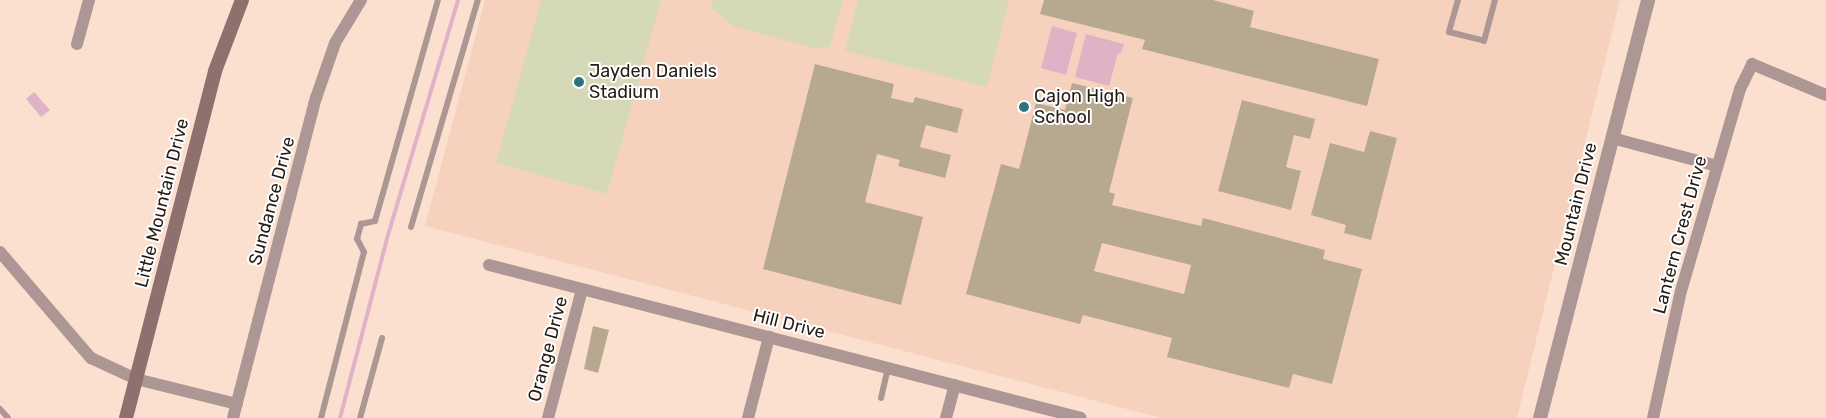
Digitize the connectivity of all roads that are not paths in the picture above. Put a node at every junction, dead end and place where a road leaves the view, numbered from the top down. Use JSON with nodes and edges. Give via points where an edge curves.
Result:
{"nodes":[{"id":1,"x":88,"y":0,"type":"edge"},
{"id":2,"x":242,"y":0,"type":"edge"},
{"id":3,"x":360,"y":0,"type":"edge"},
{"id":4,"x":438,"y":0,"type":"edge"},
{"id":5,"x":478,"y":0,"type":"edge"},
{"id":6,"x":1458,"y":0,"type":"edge"},
{"id":7,"x":1494,"y":0,"type":"edge"},
{"id":8,"x":1648,"y":0,"type":"edge"},
{"id":9,"x":77,"y":44,"type":"dead end"},
{"id":10,"x":1826,"y":95,"type":"edge"},
{"id":11,"x":1612,"y":138,"type":"junction"},
{"id":12,"x":1717,"y":166,"type":"junction"},
{"id":13,"x":411,"y":227,"type":"dead end"},
{"id":14,"x":0,"y":252,"type":"edge"},
{"id":15,"x":489,"y":264,"type":"dead end"},
{"id":16,"x":582,"y":289,"type":"junction"},
{"id":17,"x":769,"y":337,"type":"junction"},
{"id":18,"x":382,"y":338,"type":"dead end"},
{"id":19,"x":888,"y":368,"type":"junction"},
{"id":20,"x":136,"y":379,"type":"junction"},
{"id":21,"x":955,"y":385,"type":"junction"},
{"id":22,"x":881,"y":398,"type":"dead end"},
{"id":23,"x":237,"y":404,"type":"junction"},
{"id":24,"x":0,"y":409,"type":"edge"},
{"id":25,"x":8,"y":418,"type":"edge"},
{"id":26,"x":126,"y":418,"type":"edge"},
{"id":27,"x":233,"y":418,"type":"edge"},
{"id":28,"x":321,"y":418,"type":"edge"},
{"id":29,"x":360,"y":418,"type":"edge"},
{"id":30,"x":548,"y":418,"type":"edge"},
{"id":31,"x":748,"y":418,"type":"edge"},
{"id":32,"x":946,"y":418,"type":"edge"},
{"id":33,"x":1081,"y":418,"type":"edge"},
{"id":34,"x":1540,"y":418,"type":"edge"},
{"id":35,"x":1653,"y":418,"type":"edge"}],
"edges":[{"from":1,"to":9,"type":"street"},
{"from":2,"to":20,"type":"main road","name":"Little Mountain Drive","via":[[215,71]]},
{"from":3,"to":23,"type":"street","name":"Sundance Drive","via":[[335,43],[316,98]]},
{"from":4,"to":28,"type":"lane","via":[[375,221],[361,224],[358,239],[364,252]]},
{"from":5,"to":13,"type":"lane"},
{"from":6,"to":7,"type":"lane","via":[[1449,32],[1484,40]]},
{"from":8,"to":11,"type":"street","name":"Mountain Drive"},
{"from":10,"to":12,"type":"street","name":"Lantern Crest Drive","via":[[1752,64],[1740,89]]},
{"from":11,"to":12,"type":"street"},
{"from":11,"to":34,"type":"street","name":"Mountain Drive"},
{"from":12,"to":35,"type":"street","name":"Lantern Crest Drive","via":[[1681,291]]},
{"from":14,"to":20,"type":"street","via":[[91,358]]},
{"from":15,"to":16,"type":"street","name":"Hill Drive"},
{"from":16,"to":17,"type":"street","name":"Hill Drive"},
{"from":16,"to":30,"type":"street","name":"Orange Drive"},
{"from":17,"to":19,"type":"street","name":"Hill Drive"},
{"from":17,"to":31,"type":"street"},
{"from":18,"to":29,"type":"lane"},
{"from":19,"to":21,"type":"street","name":"Hill Drive"},
{"from":19,"to":22,"type":"lane"},
{"from":20,"to":23,"type":"street"},
{"from":20,"to":26,"type":"main road","name":"Little Mountain Drive"},
{"from":21,"to":32,"type":"street"},
{"from":21,"to":33,"type":"street","name":"Hill Drive"},
{"from":23,"to":27,"type":"street","name":"Sundance Drive"},
{"from":24,"to":25,"type":"lane"}]}
